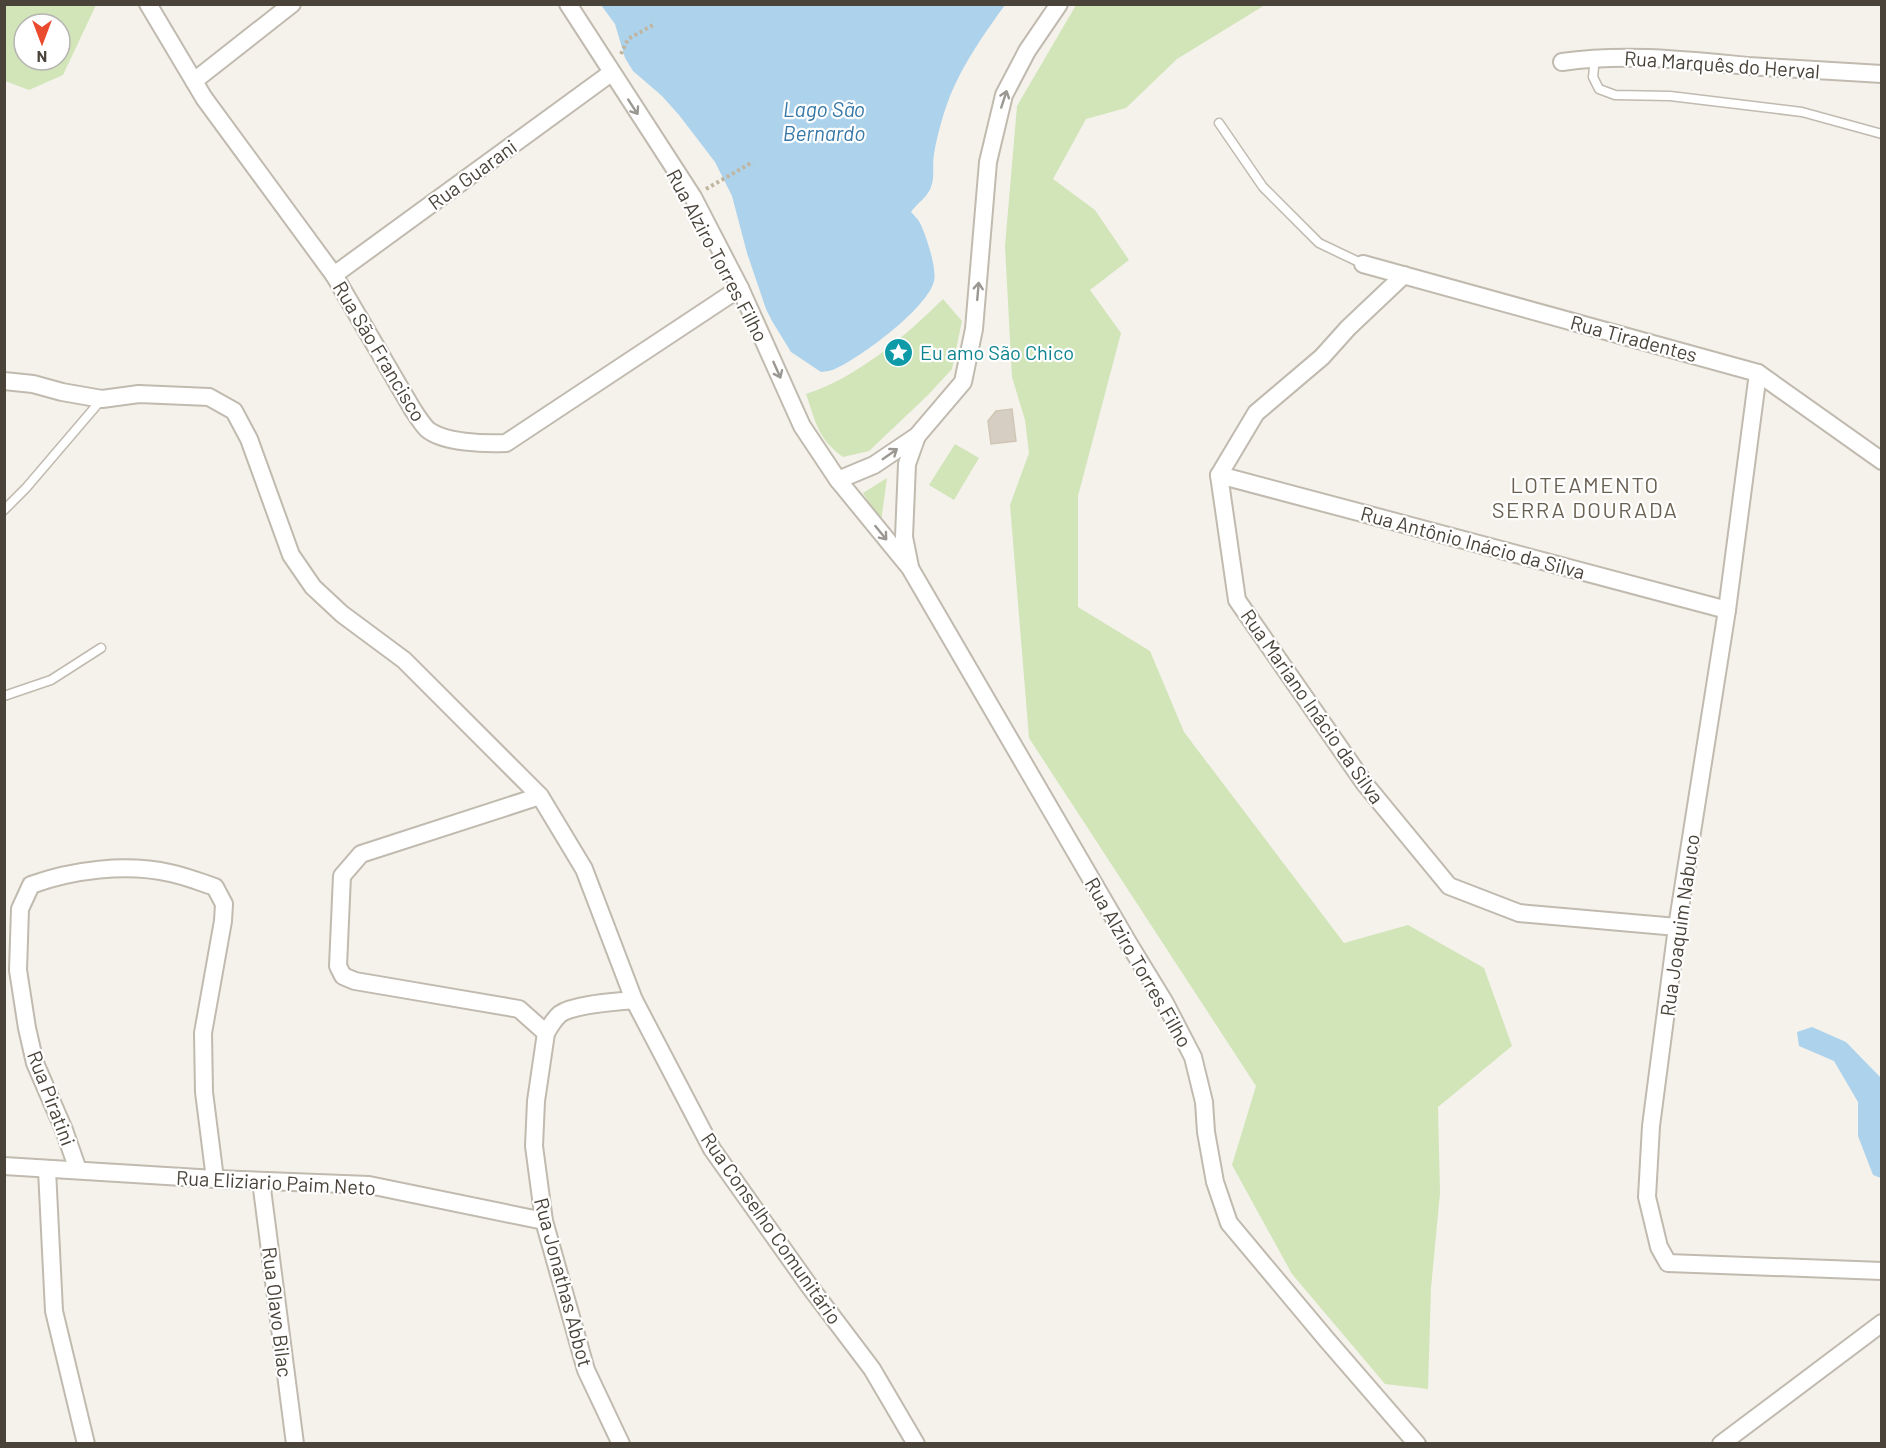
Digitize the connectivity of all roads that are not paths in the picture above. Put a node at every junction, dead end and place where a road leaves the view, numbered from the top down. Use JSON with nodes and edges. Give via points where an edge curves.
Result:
{"nodes":[{"id":1,"x":148,"y":4,"type":"edge"},
{"id":2,"x":292,"y":4,"type":"edge"},
{"id":3,"x":568,"y":4,"type":"edge"},
{"id":4,"x":1059,"y":4,"type":"edge"},
{"id":5,"x":1595,"y":57,"type":"junction"},
{"id":6,"x":1562,"y":62,"type":"dead end"},
{"id":7,"x":611,"y":73,"type":"junction"},
{"id":8,"x":1881,"y":74,"type":"edge"},
{"id":9,"x":195,"y":81,"type":"junction"},
{"id":10,"x":1219,"y":123,"type":"dead end"},
{"id":11,"x":1881,"y":135,"type":"edge"},
{"id":12,"x":1363,"y":264,"type":"joint"},
{"id":13,"x":334,"y":275,"type":"junction"},
{"id":14,"x":1404,"y":275,"type":"junction"},
{"id":15,"x":740,"y":288,"type":"junction"},
{"id":16,"x":1758,"y":373,"type":"junction"},
{"id":17,"x":4,"y":381,"type":"edge"},
{"id":18,"x":102,"y":399,"type":"junction"},
{"id":19,"x":917,"y":436,"type":"junction"},
{"id":20,"x":1881,"y":461,"type":"edge"},
{"id":21,"x":1219,"y":475,"type":"junction"},
{"id":22,"x":838,"y":480,"type":"junction"},
{"id":23,"x":4,"y":510,"type":"edge"},
{"id":24,"x":910,"y":568,"type":"junction"},
{"id":25,"x":1727,"y":610,"type":"junction"},
{"id":26,"x":101,"y":648,"type":"dead end"},
{"id":27,"x":4,"y":696,"type":"edge"},
{"id":28,"x":540,"y":796,"type":"junction"},
{"id":29,"x":1677,"y":927,"type":"junction"},
{"id":30,"x":634,"y":1000,"type":"junction"},
{"id":31,"x":546,"y":1033,"type":"junction"},
{"id":32,"x":4,"y":1166,"type":"edge"},
{"id":33,"x":47,"y":1170,"type":"junction"},
{"id":34,"x":78,"y":1170,"type":"junction"},
{"id":35,"x":215,"y":1179,"type":"junction"},
{"id":36,"x":261,"y":1181,"type":"junction"},
{"id":37,"x":544,"y":1221,"type":"junction"},
{"id":38,"x":1881,"y":1271,"type":"edge"},
{"id":39,"x":1881,"y":1323,"type":"edge"},
{"id":40,"x":86,"y":1443,"type":"edge"},
{"id":41,"x":295,"y":1443,"type":"edge"},
{"id":42,"x":621,"y":1443,"type":"edge"},
{"id":43,"x":916,"y":1443,"type":"edge"},
{"id":44,"x":1417,"y":1443,"type":"edge"},
{"id":45,"x":1721,"y":1443,"type":"edge"}],
"edges":[{"from":1,"to":9,"type":"street","name":"Rua São Francisco"},
{"from":2,"to":9,"type":"street"},
{"from":3,"to":7,"type":"street","name":"Rua Alziro Torres Filho"},
{"from":19,"to":4,"type":"street","one_way":true,"via":[[963,382],[974,329],[988,162],[1004,94]]},
{"from":5,"to":6,"type":"street","name":"Rua Marquês do Herval"},
{"from":5,"to":8,"type":"street","name":"Rua Marquês do Herval","via":[[1639,56]]},
{"from":5,"to":11,"type":"lane","via":[[1593,77],[1599,89],[1615,94],[1670,96],[1802,112]]},
{"from":7,"to":13,"type":"street","name":"Rua Guarani"},
{"from":7,"to":15,"type":"street","name":"Rua Alziro Torres Filho","one_way":true,"via":[[693,197]]},
{"from":9,"to":13,"type":"street","name":"Rua São Francisco"},
{"from":10,"to":12,"type":"lane","via":[[1263,187],[1318,243]]},
{"from":12,"to":14,"type":"street","name":"Rua Tiradentes"},
{"from":13,"to":15,"type":"street","name":"Rua São Francisco","via":[[428,430],[481,444],[506,443]]},
{"from":14,"to":16,"type":"street","name":"Rua Tiradentes"},
{"from":14,"to":21,"type":"street","via":[[1322,357],[1256,413]]},
{"from":15,"to":22,"type":"street","name":"Rua Alziro Torres Filho","one_way":true,"via":[[802,426]]},
{"from":16,"to":20,"type":"street","name":"Rua Tiradentes"},
{"from":16,"to":25,"type":"street","name":"Rua Joaquim Nabuco"},
{"from":17,"to":18,"type":"street","name":"Rua Conselho Comunitário"},
{"from":18,"to":23,"type":"lane"},
{"from":18,"to":28,"type":"street","name":"Rua Conselho Comunitário","via":[[139,394],[209,397],[234,411],[249,439],[291,555],[313,587],[404,660]]},
{"from":22,"to":19,"type":"street","one_way":true,"via":[[874,465]]},
{"from":19,"to":24,"type":"street","via":[[907,464],[904,537]]},
{"from":21,"to":25,"type":"street","name":"Rua Antônio Inácio da Silva"},
{"from":21,"to":29,"type":"street","name":"Rua Mariano Inácio da Silva","via":[[1237,600],[1365,784],[1449,886],[1519,913]]},
{"from":22,"to":24,"type":"street","name":"Rua Alziro Torres Filho","one_way":true},
{"from":24,"to":44,"type":"street","name":"Rua Alziro Torres Filho","via":[[1165,1002],[1193,1057],[1204,1102],[1215,1182],[1229,1223]]},
{"from":25,"to":29,"type":"street","name":"Rua Joaquim Nabuco"},
{"from":26,"to":27,"type":"lane","via":[[51,680]]},
{"from":28,"to":30,"type":"street","name":"Rua Conselho Comunitário","via":[[584,869]]},
{"from":28,"to":31,"type":"street","via":[[361,854],[342,876],[338,966],[343,976],[355,981],[519,1009]]},
{"from":29,"to":38,"type":"street","name":"Rua Joaquim Nabuco","via":[[1651,1126],[1647,1197],[1659,1247],[1668,1263]]},
{"from":30,"to":31,"type":"street","via":[[562,1013]]},
{"from":30,"to":43,"type":"street","name":"Rua Conselho Comunitário","via":[[712,1149],[872,1369]]},
{"from":31,"to":37,"type":"street","name":"Rua Jonathas Abbot","via":[[534,1146]]},
{"from":32,"to":33,"type":"street","name":"Rua Eliziario Paim Neto"},
{"from":33,"to":34,"type":"street","name":"Rua Eliziario Paim Neto"},
{"from":33,"to":40,"type":"street","name":"Rua Piratini","via":[[54,1311]]},
{"from":34,"to":35,"type":"street","name":"Rua Eliziario Paim Neto"},
{"from":34,"to":35,"type":"street","name":"Rua Piratini","via":[[35,1063],[27,1028],[18,970],[20,909],[30,885],[50,878],[130,867],[170,873],[215,887],[224,904],[203,1033],[204,1092]]},
{"from":35,"to":36,"type":"street","name":"Rua Eliziario Paim Neto"},
{"from":36,"to":37,"type":"street","name":"Rua Eliziario Paim Neto","via":[[369,1185]]},
{"from":36,"to":41,"type":"street","name":"Rua Olavo Bilac"},
{"from":37,"to":42,"type":"street","name":"Rua Jonathas Abbot","via":[[586,1370]]},
{"from":39,"to":45,"type":"street"}]}
